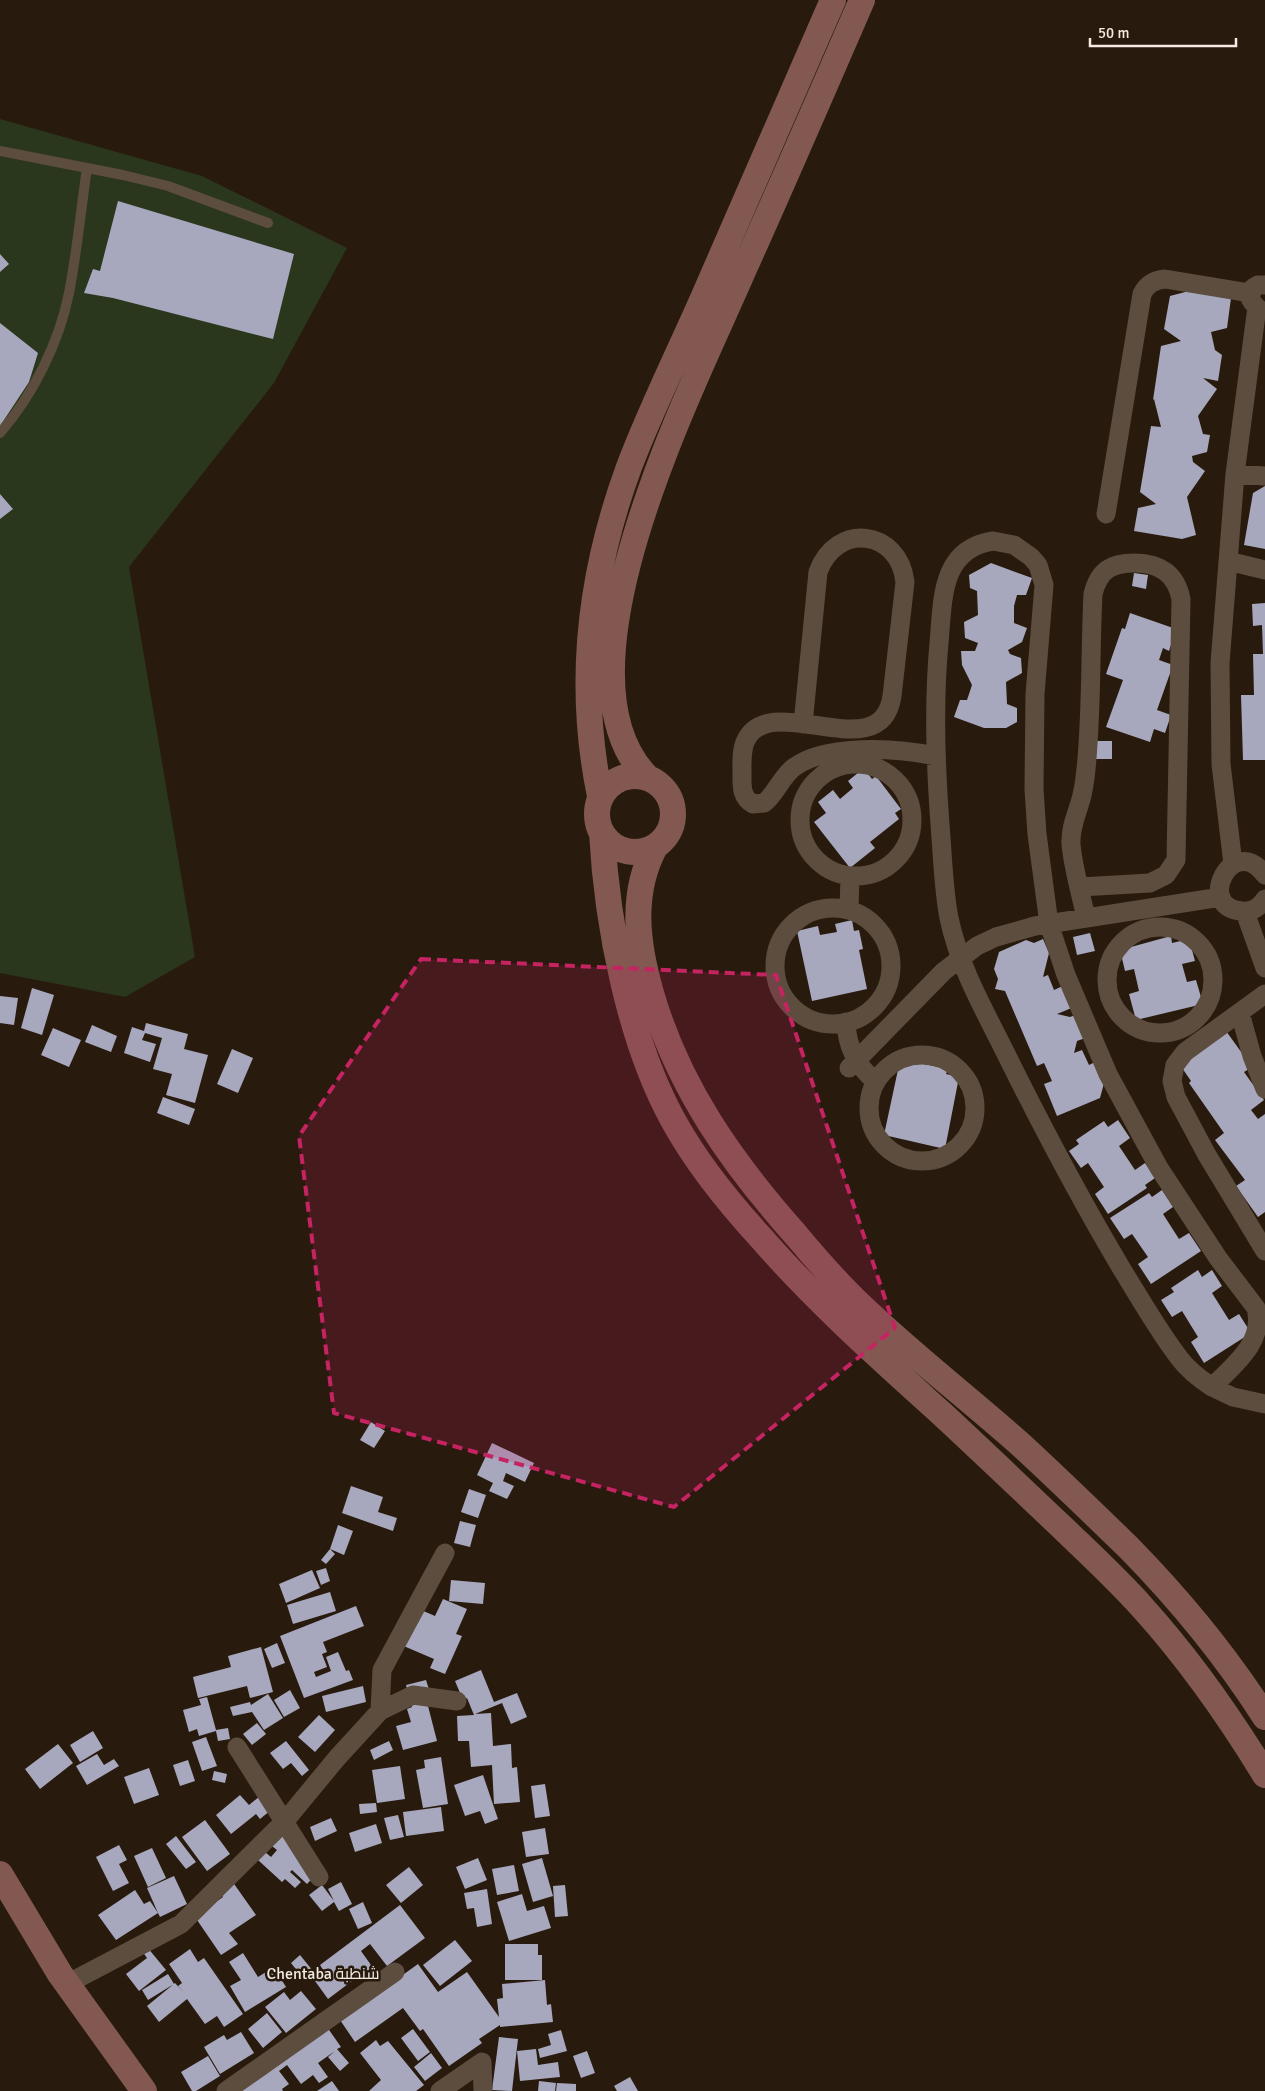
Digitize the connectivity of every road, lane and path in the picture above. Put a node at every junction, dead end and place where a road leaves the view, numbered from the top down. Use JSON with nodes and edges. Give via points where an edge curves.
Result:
{"nodes":[{"id":1,"x":833,"y":0,"type":"edge"},
{"id":2,"x":862,"y":0,"type":"edge"},
{"id":3,"x":0,"y":151,"type":"edge"},
{"id":4,"x":87,"y":168,"type":"junction"},
{"id":5,"x":268,"y":223,"type":"dead end"},
{"id":6,"x":1259,"y":298,"type":"edge"},
{"id":7,"x":0,"y":433,"type":"edge"},
{"id":8,"x":1235,"y":474,"type":"junction"},
{"id":9,"x":1265,"y":476,"type":"edge"},
{"id":10,"x":1106,"y":514,"type":"dead end"},
{"id":11,"x":1228,"y":562,"type":"junction"},
{"id":12,"x":1265,"y":570,"type":"edge"},
{"id":13,"x":802,"y":724,"type":"junction"},
{"id":14,"x":935,"y":756,"type":"junction"},
{"id":15,"x":648,"y":778,"type":"junction"},
{"id":16,"x":600,"y":796,"type":"junction"},
{"id":17,"x":602,"y":833,"type":"junction"},
{"id":18,"x":655,"y":847,"type":"junction"},
{"id":19,"x":1233,"y":864,"type":"junction"},
{"id":20,"x":1265,"y":875,"type":"edge"},
{"id":21,"x":850,"y":876,"type":"junction"},
{"id":22,"x":1080,"y":887,"type":"junction"},
{"id":23,"x":1221,"y":897,"type":"junction"},
{"id":24,"x":1265,"y":899,"type":"edge"},
{"id":25,"x":849,"y":909,"type":"junction"},
{"id":26,"x":1245,"y":912,"type":"junction"},
{"id":27,"x":1086,"y":918,"type":"junction"},
{"id":28,"x":1153,"y":918,"type":"junction"},
{"id":29,"x":1049,"y":924,"type":"junction"},
{"id":30,"x":960,"y":958,"type":"junction"},
{"id":31,"x":1265,"y":968,"type":"edge"},
{"id":32,"x":1265,"y":994,"type":"edge"},
{"id":33,"x":1240,"y":1013,"type":"junction"},
{"id":34,"x":846,"y":1022,"type":"junction"},
{"id":35,"x":852,"y":1064,"type":"junction"},
{"id":36,"x":876,"y":1082,"type":"junction"},
{"id":37,"x":1265,"y":1089,"type":"edge"},
{"id":38,"x":1265,"y":1251,"type":"edge"},
{"id":39,"x":1212,"y":1387,"type":"junction"},
{"id":40,"x":1265,"y":1404,"type":"edge"},
{"id":41,"x":445,"y":1553,"type":"dead end"},
{"id":42,"x":456,"y":1701,"type":"dead end"},
{"id":43,"x":380,"y":1711,"type":"junction"},
{"id":44,"x":1265,"y":1717,"type":"edge"},
{"id":45,"x":237,"y":1747,"type":"dead end"},
{"id":46,"x":1265,"y":1775,"type":"edge"},
{"id":47,"x":285,"y":1821,"type":"junction"},
{"id":48,"x":0,"y":1874,"type":"edge"},
{"id":49,"x":319,"y":1877,"type":"dead end"},
{"id":50,"x":395,"y":1972,"type":"dead end"},
{"id":51,"x":67,"y":1984,"type":"junction"},
{"id":52,"x":144,"y":2091,"type":"edge"},
{"id":53,"x":226,"y":2091,"type":"edge"},
{"id":54,"x":440,"y":2091,"type":"edge"},
{"id":55,"x":483,"y":2091,"type":"edge"}],
"edges":[{"from":1,"to":16,"type":"main road","via":[[645,428],[616,508],[597,590],[588,665],[589,731]]},
{"from":2,"to":15,"type":"main road","via":[[673,432],[631,553],[614,636],[612,683],[623,743]]},
{"from":3,"to":4,"type":"lane"},
{"from":4,"to":5,"type":"lane","via":[[168,186]]},
{"from":4,"to":7,"type":"lane","via":[[69,294],[60,323],[36,379]]},
{"from":6,"to":8,"type":"street"},
{"from":6,"to":10,"type":"street","via":[[1165,279],[1144,288]]},
{"from":8,"to":9,"type":"street"},
{"from":8,"to":11,"type":"street"},
{"from":11,"to":12,"type":"street"},
{"from":11,"to":19,"type":"street","via":[[1219,713],[1224,797]]},
{"from":13,"to":13,"type":"street","via":[[864,728],[878,722],[888,711],[904,571],[892,551],[872,539],[849,540],[829,551],[822,561],[818,572]]},
{"from":13,"to":14,"type":"street","via":[[767,723],[746,739],[742,788],[748,801],[764,803],[795,767],[818,756],[898,750]]},
{"from":14,"to":29,"type":"street","via":[[937,662],[951,569],[964,552],[978,545],[993,541],[1014,545],[1034,561],[1044,585],[1034,752],[1037,834]]},
{"from":14,"to":30,"type":"street","via":[[946,897]]},
{"from":15,"to":16,"type":"main road","via":[[634,775],[620,778]]},
{"from":15,"to":18,"type":"main road","via":[[662,787],[673,808],[669,832]]},
{"from":16,"to":17,"type":"main road","via":[[597,815]]},
{"from":17,"to":18,"type":"main road","via":[[609,843],[631,852]]},
{"from":17,"to":46,"type":"main road","via":[[613,930],[635,1024],[671,1117],[708,1176],[790,1271],[842,1324],[1026,1492],[1142,1606],[1213,1695]]},
{"from":18,"to":44,"type":"main road","via":[[642,877],[638,910],[648,982],[665,1034],[689,1087],[736,1164],[773,1210],[860,1304],[1021,1446],[1129,1548],[1211,1641]]},
{"from":19,"to":20,"type":"street","via":[[1252,864]]},
{"from":19,"to":23,"type":"street","via":[[1220,878]]},
{"from":21,"to":21,"type":"street","via":[[830,869],[813,856],[803,838],[800,816],[806,796],[818,779],[836,768],[857,765],[878,769],[895,781],[907,798],[912,819],[906,845],[898,858],[871,874]]},
{"from":21,"to":25,"type":"street"},
{"from":22,"to":22,"type":"street","via":[[1072,854],[1071,832],[1086,770],[1093,594],[1096,582],[1113,565],[1146,563],[1166,571],[1179,588],[1182,599],[1176,860],[1166,875],[1150,884]]},
{"from":22,"to":27,"type":"street"},
{"from":23,"to":26,"type":"street","via":[[1227,905]]},
{"from":23,"to":28,"type":"street"},
{"from":24,"to":26,"type":"street","via":[[1254,910]]},
{"from":25,"to":34,"type":"street","via":[[869,919],[883,936],[892,967],[887,989],[874,1007]]},
{"from":25,"to":34,"type":"street","via":[[827,908],[796,920],[782,937],[776,958],[777,980],[794,1008],[824,1023]]},
{"from":26,"to":31,"type":"street"},
{"from":27,"to":28,"type":"street"},
{"from":27,"to":29,"type":"street"},
{"from":28,"to":28,"type":"street","via":[[1192,937],[1205,952],[1212,970],[1210,1000],[1199,1016],[1184,1028],[1165,1033],[1145,1032],[1124,1019],[1110,999],[1106,980],[1110,960],[1120,944]]},
{"from":29,"to":30,"type":"street","via":[[996,937]]},
{"from":29,"to":39,"type":"street","via":[[1086,1025],[1132,1122],[1187,1214],[1260,1317],[1256,1342]]},
{"from":30,"to":35,"type":"street"},
{"from":30,"to":39,"type":"street","via":[[1046,1134],[1103,1237],[1181,1361]]},
{"from":32,"to":33,"type":"street"},
{"from":33,"to":37,"type":"street"},
{"from":33,"to":38,"type":"street","via":[[1186,1052],[1175,1065],[1172,1081],[1176,1097],[1207,1155]]},
{"from":34,"to":35,"type":"street"},
{"from":35,"to":36,"type":"street"},
{"from":36,"to":36,"type":"street","via":[[889,1067],[906,1057],[926,1055],[950,1063],[962,1072],[975,1100],[974,1120],[966,1138],[952,1153],[933,1160],[913,1161],[894,1153],[879,1140],[871,1121],[869,1101]]},
{"from":39,"to":40,"type":"street","via":[[1233,1397]]},
{"from":41,"to":43,"type":"street","via":[[382,1670]]},
{"from":42,"to":43,"type":"street","via":[[413,1694]]},
{"from":43,"to":47,"type":"street"},
{"from":45,"to":47,"type":"street"},
{"from":47,"to":49,"type":"street"},
{"from":47,"to":51,"type":"street","via":[[181,1924]]},
{"from":48,"to":51,"type":"main road"},
{"from":50,"to":53,"type":"street"},
{"from":51,"to":52,"type":"main road"},
{"from":54,"to":55,"type":"street","via":[[482,2062]]}]}
